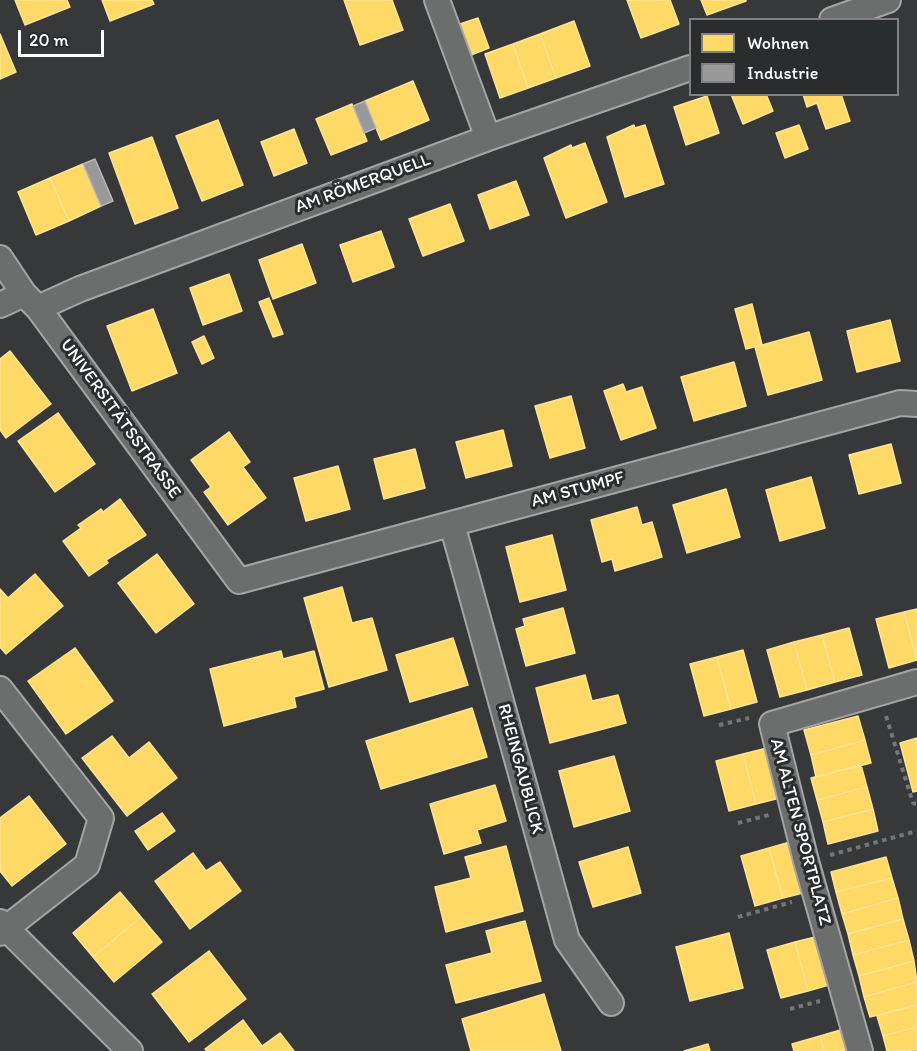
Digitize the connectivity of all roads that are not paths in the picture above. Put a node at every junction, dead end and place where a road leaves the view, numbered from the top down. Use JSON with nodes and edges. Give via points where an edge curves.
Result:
{"nodes":[{"id":1,"x":437,"y":0,"type":"edge"},
{"id":2,"x":888,"y":0,"type":"edge"},
{"id":3,"x":838,"y":18,"type":"edge"},
{"id":4,"x":689,"y":68,"type":"edge"},
{"id":5,"x":488,"y":138,"type":"junction"},
{"id":6,"x":0,"y":258,"type":"edge"},
{"id":7,"x":31,"y":301,"type":"junction"},
{"id":8,"x":0,"y":305,"type":"edge"},
{"id":9,"x":917,"y":404,"type":"edge"},
{"id":10,"x":452,"y":524,"type":"junction"},
{"id":11,"x":239,"y":581,"type":"joint"},
{"id":12,"x":917,"y":682,"type":"edge"},
{"id":13,"x":0,"y":689,"type":"edge"},
{"id":14,"x":2,"y":928,"type":"edge"},
{"id":15,"x":611,"y":1004,"type":"dead end"},
{"id":16,"x":130,"y":1051,"type":"edge"},
{"id":17,"x":860,"y":1051,"type":"edge"}],
"edges":[{"from":1,"to":5,"type":"street"},
{"from":2,"to":3,"type":"street"},
{"from":4,"to":5,"type":"street","name":"AM RÖMERQUELL"},
{"from":5,"to":7,"type":"street","name":"AM RÖMERQUELL","via":[[80,289]]},
{"from":6,"to":7,"type":"street","name":"UNIVERSITÄTSSTRASSE"},
{"from":7,"to":8,"type":"street","name":"AM RÖMERQUELL"},
{"from":7,"to":11,"type":"street","name":"UNIVERSITÄTSSTRASSE"},
{"from":9,"to":10,"type":"street","name":"AM STUMPF","via":[[900,403]]},
{"from":10,"to":11,"type":"street","name":"AM STUMPF"},
{"from":10,"to":15,"type":"street","name":"RHEINGAUBLICK","via":[[567,940]]},
{"from":12,"to":17,"type":"street","name":"AM ALTEN SPORTPLATZ","via":[[772,724]]},
{"from":13,"to":14,"type":"street","via":[[101,818],[87,865]]},
{"from":14,"to":16,"type":"street"}]}
